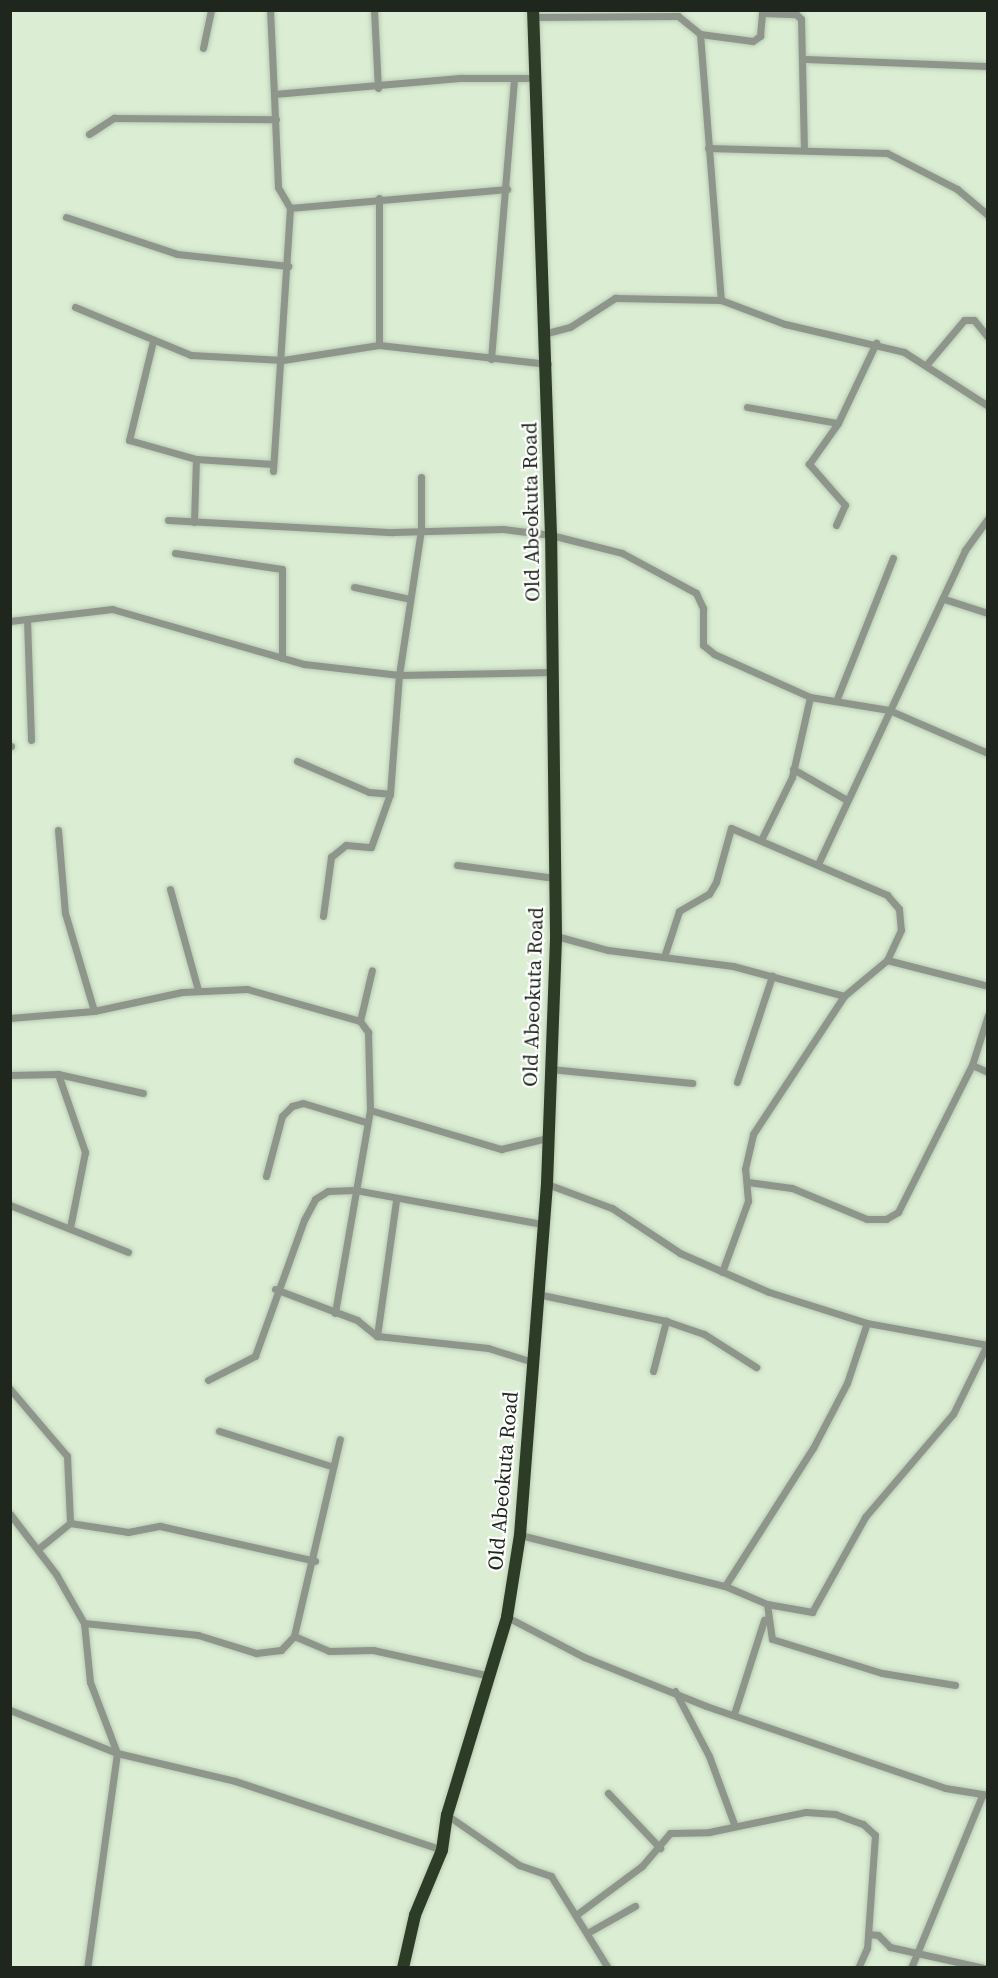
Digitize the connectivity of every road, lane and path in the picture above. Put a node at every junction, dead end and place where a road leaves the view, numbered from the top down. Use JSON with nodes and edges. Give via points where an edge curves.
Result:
{"nodes":[{"id":1,"x":211,"y":10,"type":"edge"},
{"id":2,"x":270,"y":10,"type":"edge"},
{"id":3,"x":374,"y":10,"type":"edge"},
{"id":4,"x":533,"y":14,"type":"edge"},
{"id":5,"x":700,"y":34,"type":"junction"},
{"id":6,"x":203,"y":48,"type":"dead end"},
{"id":7,"x":803,"y":59,"type":"junction"},
{"id":8,"x":987,"y":66,"type":"edge"},
{"id":9,"x":535,"y":78,"type":"junction"},
{"id":10,"x":514,"y":80,"type":"junction"},
{"id":11,"x":378,"y":88,"type":"junction"},
{"id":12,"x":273,"y":94,"type":"junction"},
{"id":13,"x":276,"y":119,"type":"junction"},
{"id":14,"x":89,"y":134,"type":"dead end"},
{"id":15,"x":708,"y":148,"type":"junction"},
{"id":16,"x":804,"y":150,"type":"junction"},
{"id":17,"x":507,"y":189,"type":"junction"},
{"id":18,"x":379,"y":198,"type":"junction"},
{"id":19,"x":290,"y":208,"type":"junction"},
{"id":20,"x":987,"y":215,"type":"edge"},
{"id":21,"x":66,"y":217,"type":"dead end"},
{"id":22,"x":288,"y":266,"type":"junction"},
{"id":23,"x":721,"y":300,"type":"junction"},
{"id":24,"x":75,"y":307,"type":"dead end"},
{"id":25,"x":547,"y":333,"type":"junction"},
{"id":26,"x":987,"y":337,"type":"edge"},
{"id":27,"x":153,"y":340,"type":"junction"},
{"id":28,"x":876,"y":343,"type":"junction"},
{"id":29,"x":379,"y":345,"type":"junction"},
{"id":30,"x":492,"y":359,"type":"junction"},
{"id":31,"x":283,"y":360,"type":"junction"},
{"id":32,"x":548,"y":364,"type":"junction"},
{"id":33,"x":927,"y":364,"type":"junction"},
{"id":34,"x":747,"y":406,"type":"dead end"},
{"id":35,"x":987,"y":406,"type":"edge"},
{"id":36,"x":838,"y":423,"type":"junction"},
{"id":37,"x":196,"y":459,"type":"junction"},
{"id":38,"x":421,"y":477,"type":"dead end"},
{"id":39,"x":987,"y":518,"type":"edge"},
{"id":40,"x":168,"y":520,"type":"dead end"},
{"id":41,"x":194,"y":522,"type":"junction"},
{"id":42,"x":836,"y":525,"type":"dead end"},
{"id":43,"x":421,"y":529,"type":"junction"},
{"id":44,"x":551,"y":535,"type":"junction"},
{"id":45,"x":175,"y":553,"type":"dead end"},
{"id":46,"x":893,"y":558,"type":"dead end"},
{"id":47,"x":354,"y":587,"type":"dead end"},
{"id":48,"x":944,"y":598,"type":"junction"},
{"id":49,"x":410,"y":599,"type":"junction"},
{"id":50,"x":987,"y":613,"type":"edge"},
{"id":51,"x":27,"y":619,"type":"junction"},
{"id":52,"x":10,"y":621,"type":"edge"},
{"id":53,"x":282,"y":658,"type":"junction"},
{"id":54,"x":552,"y":672,"type":"junction"},
{"id":55,"x":399,"y":675,"type":"junction"},
{"id":56,"x":810,"y":698,"type":"junction"},
{"id":57,"x":836,"y":701,"type":"junction"},
{"id":58,"x":889,"y":710,"type":"junction"},
{"id":59,"x":31,"y":740,"type":"dead end"},
{"id":60,"x":987,"y":753,"type":"edge"},
{"id":61,"x":297,"y":761,"type":"dead end"},
{"id":62,"x":793,"y":770,"type":"junction"},
{"id":63,"x":390,"y":794,"type":"junction"},
{"id":64,"x":847,"y":800,"type":"junction"},
{"id":65,"x":58,"y":830,"type":"dead end"},
{"id":66,"x":761,"y":840,"type":"junction"},
{"id":67,"x":818,"y":864,"type":"junction"},
{"id":68,"x":457,"y":865,"type":"dead end"},
{"id":69,"x":555,"y":878,"type":"junction"},
{"id":70,"x":170,"y":889,"type":"dead end"},
{"id":71,"x":323,"y":916,"type":"dead end"},
{"id":72,"x":556,"y":936,"type":"junction"},
{"id":73,"x":664,"y":957,"type":"junction"},
{"id":74,"x":887,"y":960,"type":"junction"},
{"id":75,"x":372,"y":970,"type":"dead end"},
{"id":76,"x":772,"y":976,"type":"junction"},
{"id":77,"x":987,"y":986,"type":"edge"},
{"id":78,"x":198,"y":990,"type":"junction"},
{"id":79,"x":844,"y":996,"type":"junction"},
{"id":80,"x":94,"y":1011,"type":"junction"},
{"id":81,"x":987,"y":1015,"type":"edge"},
{"id":82,"x":10,"y":1018,"type":"edge"},
{"id":83,"x":360,"y":1021,"type":"junction"},
{"id":84,"x":972,"y":1065,"type":"junction"},
{"id":85,"x":550,"y":1069,"type":"junction"},
{"id":86,"x":987,"y":1072,"type":"edge"},
{"id":87,"x":10,"y":1074,"type":"edge"},
{"id":88,"x":58,"y":1074,"type":"junction"},
{"id":89,"x":737,"y":1082,"type":"dead end"},
{"id":90,"x":692,"y":1083,"type":"dead end"},
{"id":91,"x":143,"y":1093,"type":"dead end"},
{"id":92,"x":370,"y":1110,"type":"junction"},
{"id":93,"x":366,"y":1122,"type":"junction"},
{"id":94,"x":548,"y":1138,"type":"junction"},
{"id":95,"x":266,"y":1176,"type":"dead end"},
{"id":96,"x":748,"y":1182,"type":"junction"},
{"id":97,"x":547,"y":1184,"type":"junction"},
{"id":98,"x":355,"y":1190,"type":"junction"},
{"id":99,"x":396,"y":1201,"type":"junction"},
{"id":100,"x":10,"y":1205,"type":"edge"},
{"id":101,"x":543,"y":1224,"type":"junction"},
{"id":102,"x":70,"y":1228,"type":"junction"},
{"id":103,"x":128,"y":1252,"type":"dead end"},
{"id":104,"x":722,"y":1272,"type":"junction"},
{"id":105,"x":275,"y":1290,"type":"junction"},
{"id":106,"x":537,"y":1294,"type":"junction"},
{"id":107,"x":335,"y":1313,"type":"junction"},
{"id":108,"x":666,"y":1321,"type":"junction"},
{"id":109,"x":867,"y":1323,"type":"junction"},
{"id":110,"x":376,"y":1335,"type":"junction"},
{"id":111,"x":987,"y":1344,"type":"edge"},
{"id":112,"x":533,"y":1362,"type":"junction"},
{"id":113,"x":756,"y":1367,"type":"dead end"},
{"id":114,"x":653,"y":1371,"type":"dead end"},
{"id":115,"x":208,"y":1380,"type":"dead end"},
{"id":116,"x":10,"y":1389,"type":"edge"},
{"id":117,"x":219,"y":1431,"type":"dead end"},
{"id":118,"x":340,"y":1439,"type":"dead end"},
{"id":119,"x":331,"y":1466,"type":"junction"},
{"id":120,"x":10,"y":1514,"type":"edge"},
{"id":121,"x":70,"y":1523,"type":"junction"},
{"id":122,"x":520,"y":1535,"type":"junction"},
{"id":123,"x":38,"y":1550,"type":"junction"},
{"id":124,"x":315,"y":1562,"type":"junction"},
{"id":125,"x":725,"y":1586,"type":"junction"},
{"id":126,"x":767,"y":1604,"type":"junction"},
{"id":127,"x":765,"y":1614,"type":"junction"},
{"id":128,"x":507,"y":1617,"type":"junction"},
{"id":129,"x":84,"y":1623,"type":"junction"},
{"id":130,"x":294,"y":1636,"type":"junction"},
{"id":131,"x":493,"y":1677,"type":"junction"},
{"id":132,"x":955,"y":1685,"type":"dead end"},
{"id":133,"x":675,"y":1691,"type":"junction"},
{"id":134,"x":10,"y":1710,"type":"edge"},
{"id":135,"x":734,"y":1714,"type":"junction"},
{"id":136,"x":117,"y":1753,"type":"junction"},
{"id":137,"x":608,"y":1792,"type":"dead end"},
{"id":138,"x":984,"y":1796,"type":"edge"},
{"id":139,"x":447,"y":1815,"type":"junction"},
{"id":140,"x":734,"y":1824,"type":"junction"},
{"id":141,"x":660,"y":1848,"type":"junction"},
{"id":142,"x":442,"y":1850,"type":"junction"},
{"id":143,"x":635,"y":1906,"type":"dead end"},
{"id":144,"x":576,"y":1915,"type":"junction"},
{"id":145,"x":590,"y":1932,"type":"junction"},
{"id":146,"x":868,"y":1934,"type":"junction"},
{"id":147,"x":919,"y":1949,"type":"junction"},
{"id":148,"x":87,"y":1968,"type":"edge"},
{"id":149,"x":403,"y":1968,"type":"edge"},
{"id":150,"x":608,"y":1968,"type":"edge"},
{"id":151,"x":858,"y":1968,"type":"edge"},
{"id":152,"x":911,"y":1968,"type":"edge"},
{"id":153,"x":984,"y":1968,"type":"edge"}],
"edges":[{"from":1,"to":6,"type":"street"},
{"from":2,"to":12,"type":"street"},
{"from":3,"to":11,"type":"street"},
{"from":4,"to":5,"type":"street","via":[[678,16]]},
{"from":4,"to":9,"type":"highway","name":"Old Abeokuta Road"},
{"from":5,"to":7,"type":"street","via":[[753,41],[760,36],[762,13],[796,14]]},
{"from":5,"to":15,"type":"street"},
{"from":7,"to":8,"type":"street"},
{"from":7,"to":16,"type":"street"},
{"from":9,"to":10,"type":"street"},
{"from":9,"to":25,"type":"highway","name":"Old Abeokuta Road"},
{"from":10,"to":11,"type":"street","via":[[462,78]]},
{"from":10,"to":17,"type":"street"},
{"from":11,"to":12,"type":"street"},
{"from":12,"to":13,"type":"street"},
{"from":13,"to":14,"type":"street","via":[[114,118]]},
{"from":13,"to":19,"type":"street","via":[[278,187]]},
{"from":15,"to":16,"type":"street"},
{"from":15,"to":23,"type":"street"},
{"from":16,"to":20,"type":"street","via":[[887,153],[957,189]]},
{"from":17,"to":18,"type":"street"},
{"from":17,"to":30,"type":"street","via":[[493,288]]},
{"from":18,"to":19,"type":"street"},
{"from":18,"to":29,"type":"street"},
{"from":19,"to":22,"type":"street"},
{"from":21,"to":22,"type":"street","via":[[177,254]]},
{"from":22,"to":31,"type":"street"},
{"from":23,"to":25,"type":"street","via":[[622,296],[570,327]]},
{"from":23,"to":28,"type":"street","via":[[785,324]]},
{"from":24,"to":27,"type":"street","via":[[131,326]]},
{"from":25,"to":32,"type":"highway","name":"Old Abeokuta Road"},
{"from":26,"to":33,"type":"street","via":[[974,320],[964,320]]},
{"from":27,"to":31,"type":"street","via":[[190,355]]},
{"from":27,"to":37,"type":"street","via":[[129,440]]},
{"from":28,"to":33,"type":"street"},
{"from":28,"to":36,"type":"street"},
{"from":29,"to":30,"type":"street"},
{"from":29,"to":31,"type":"street"},
{"from":30,"to":32,"type":"street"},
{"from":31,"to":37,"type":"street","via":[[273,468]]},
{"from":32,"to":44,"type":"highway","name":"Old Abeokuta Road"},
{"from":33,"to":35,"type":"street"},
{"from":34,"to":36,"type":"street"},
{"from":36,"to":42,"type":"street","via":[[809,466],[844,505]]},
{"from":37,"to":41,"type":"street"},
{"from":38,"to":43,"type":"street"},
{"from":39,"to":48,"type":"street","via":[[965,550]]},
{"from":40,"to":41,"type":"street"},
{"from":41,"to":43,"type":"street","via":[[309,530]]},
{"from":43,"to":44,"type":"street"},
{"from":43,"to":49,"type":"street"},
{"from":44,"to":54,"type":"highway","name":"Old Abeokuta Road"},
{"from":44,"to":56,"type":"street","via":[[622,554],[666,573],[696,593],[704,608],[703,645],[714,654]]},
{"from":45,"to":53,"type":"street","via":[[282,569]]},
{"from":46,"to":57,"type":"street"},
{"from":47,"to":49,"type":"street"},
{"from":48,"to":50,"type":"street"},
{"from":48,"to":58,"type":"street"},
{"from":49,"to":55,"type":"street"},
{"from":51,"to":52,"type":"street"},
{"from":51,"to":53,"type":"street","via":[[111,609]]},
{"from":51,"to":59,"type":"street"},
{"from":53,"to":55,"type":"street"},
{"from":54,"to":55,"type":"street"},
{"from":54,"to":69,"type":"highway","name":"Old Abeokuta Road"},
{"from":55,"to":63,"type":"street"},
{"from":56,"to":57,"type":"street"},
{"from":56,"to":62,"type":"street"},
{"from":57,"to":58,"type":"street"},
{"from":58,"to":60,"type":"street"},
{"from":58,"to":64,"type":"street"},
{"from":61,"to":63,"type":"street","via":[[369,792]]},
{"from":62,"to":64,"type":"street"},
{"from":62,"to":66,"type":"street"},
{"from":63,"to":71,"type":"street","via":[[371,847],[346,845],[331,857]]},
{"from":64,"to":67,"type":"street"},
{"from":65,"to":80,"type":"street","via":[[65,913]]},
{"from":66,"to":67,"type":"street"},
{"from":66,"to":73,"type":"street","via":[[738,829],[727,834],[716,882],[709,894],[679,911]]},
{"from":67,"to":74,"type":"street","via":[[894,901],[901,930]]},
{"from":68,"to":69,"type":"street"},
{"from":69,"to":72,"type":"highway","name":"Old Abeokuta Road"},
{"from":70,"to":78,"type":"street"},
{"from":72,"to":73,"type":"street"},
{"from":72,"to":85,"type":"highway","name":"Old Abeokuta Road"},
{"from":73,"to":76,"type":"street"},
{"from":74,"to":77,"type":"street"},
{"from":74,"to":79,"type":"street"},
{"from":75,"to":83,"type":"street"},
{"from":76,"to":79,"type":"street"},
{"from":76,"to":89,"type":"street"},
{"from":78,"to":80,"type":"street"},
{"from":78,"to":83,"type":"street","via":[[247,989]]},
{"from":79,"to":96,"type":"street","via":[[764,1111],[746,1157]]},
{"from":80,"to":82,"type":"street"},
{"from":81,"to":84,"type":"street"},
{"from":83,"to":92,"type":"street","via":[[368,1032]]},
{"from":84,"to":86,"type":"street"},
{"from":84,"to":96,"type":"street","via":[[898,1212],[886,1219],[867,1219],[792,1188]]},
{"from":85,"to":90,"type":"street"},
{"from":85,"to":94,"type":"highway","name":"Old Abeokuta Road"},
{"from":87,"to":88,"type":"street"},
{"from":88,"to":91,"type":"street"},
{"from":88,"to":102,"type":"street","via":[[86,1152]]},
{"from":92,"to":93,"type":"street"},
{"from":92,"to":94,"type":"street","via":[[501,1149]]},
{"from":93,"to":95,"type":"street","via":[[303,1103],[292,1106],[282,1116]]},
{"from":93,"to":98,"type":"street"},
{"from":94,"to":97,"type":"highway","name":"Old Abeokuta Road"},
{"from":96,"to":104,"type":"street","via":[[747,1207]]},
{"from":97,"to":101,"type":"highway","name":"Old Abeokuta Road"},
{"from":97,"to":104,"type":"street","via":[[612,1208],[657,1239]]},
{"from":98,"to":99,"type":"street"},
{"from":98,"to":105,"type":"street","via":[[328,1191],[315,1199]]},
{"from":98,"to":107,"type":"street"},
{"from":99,"to":101,"type":"street"},
{"from":99,"to":110,"type":"street"},
{"from":100,"to":102,"type":"street"},
{"from":101,"to":106,"type":"highway","name":"Old Abeokuta Road"},
{"from":102,"to":103,"type":"street"},
{"from":104,"to":109,"type":"street"},
{"from":105,"to":107,"type":"street"},
{"from":105,"to":115,"type":"street","via":[[255,1356]]},
{"from":106,"to":108,"type":"street"},
{"from":106,"to":112,"type":"highway","name":"Old Abeokuta Road"},
{"from":107,"to":110,"type":"street","via":[[357,1320]]},
{"from":108,"to":113,"type":"street","via":[[704,1334]]},
{"from":108,"to":114,"type":"street"},
{"from":109,"to":111,"type":"street"},
{"from":109,"to":125,"type":"street","via":[[847,1383],[808,1457]]},
{"from":110,"to":112,"type":"street","via":[[488,1348]]},
{"from":111,"to":126,"type":"street","via":[[952,1414],[865,1517],[812,1612]]},
{"from":112,"to":122,"type":"highway","name":"Old Abeokuta Road"},
{"from":116,"to":121,"type":"street","via":[[67,1456]]},
{"from":117,"to":119,"type":"street"},
{"from":118,"to":119,"type":"street"},
{"from":119,"to":124,"type":"street","via":[[331,1496]]},
{"from":120,"to":123,"type":"street"},
{"from":121,"to":123,"type":"street"},
{"from":121,"to":124,"type":"street","via":[[128,1532],[160,1526]]},
{"from":122,"to":125,"type":"street"},
{"from":122,"to":128,"type":"highway","name":"Old Abeokuta Road"},
{"from":123,"to":129,"type":"street"},
{"from":124,"to":130,"type":"street"},
{"from":125,"to":126,"type":"street"},
{"from":126,"to":127,"type":"street"},
{"from":127,"to":132,"type":"street","via":[[772,1639],[882,1673]]},
{"from":127,"to":135,"type":"street"},
{"from":128,"to":131,"type":"highway","name":"Old Abeokuta Road"},
{"from":128,"to":133,"type":"street","via":[[584,1658]]},
{"from":129,"to":130,"type":"street","via":[[198,1635],[256,1653],[281,1650]]},
{"from":129,"to":136,"type":"street","via":[[90,1682]]},
{"from":130,"to":131,"type":"street","via":[[329,1651],[373,1650]]},
{"from":131,"to":139,"type":"highway","name":"Old Abeokuta Road"},
{"from":133,"to":135,"type":"street"},
{"from":133,"to":140,"type":"street","via":[[709,1756]]},
{"from":134,"to":136,"type":"street"},
{"from":135,"to":138,"type":"street"},
{"from":136,"to":142,"type":"street","via":[[235,1781]]},
{"from":136,"to":148,"type":"street"},
{"from":137,"to":141,"type":"street"},
{"from":138,"to":147,"type":"street"},
{"from":139,"to":142,"type":"highway","name":"Old Abeokuta Road"},
{"from":139,"to":144,"type":"street","via":[[519,1864],[551,1876]]},
{"from":140,"to":141,"type":"street","via":[[670,1833]]},
{"from":140,"to":146,"type":"street","via":[[806,1812],[863,1824],[875,1835],[877,1851]]},
{"from":141,"to":144,"type":"street"},
{"from":142,"to":149,"type":"highway","name":"Old Abeokuta Road","via":[[415,1915]]},
{"from":143,"to":145,"type":"street"},
{"from":144,"to":145,"type":"street"},
{"from":145,"to":150,"type":"street"},
{"from":146,"to":147,"type":"street","via":[[878,1935],[890,1947]]},
{"from":146,"to":151,"type":"street"},
{"from":147,"to":152,"type":"street"},
{"from":147,"to":153,"type":"street"}]}
